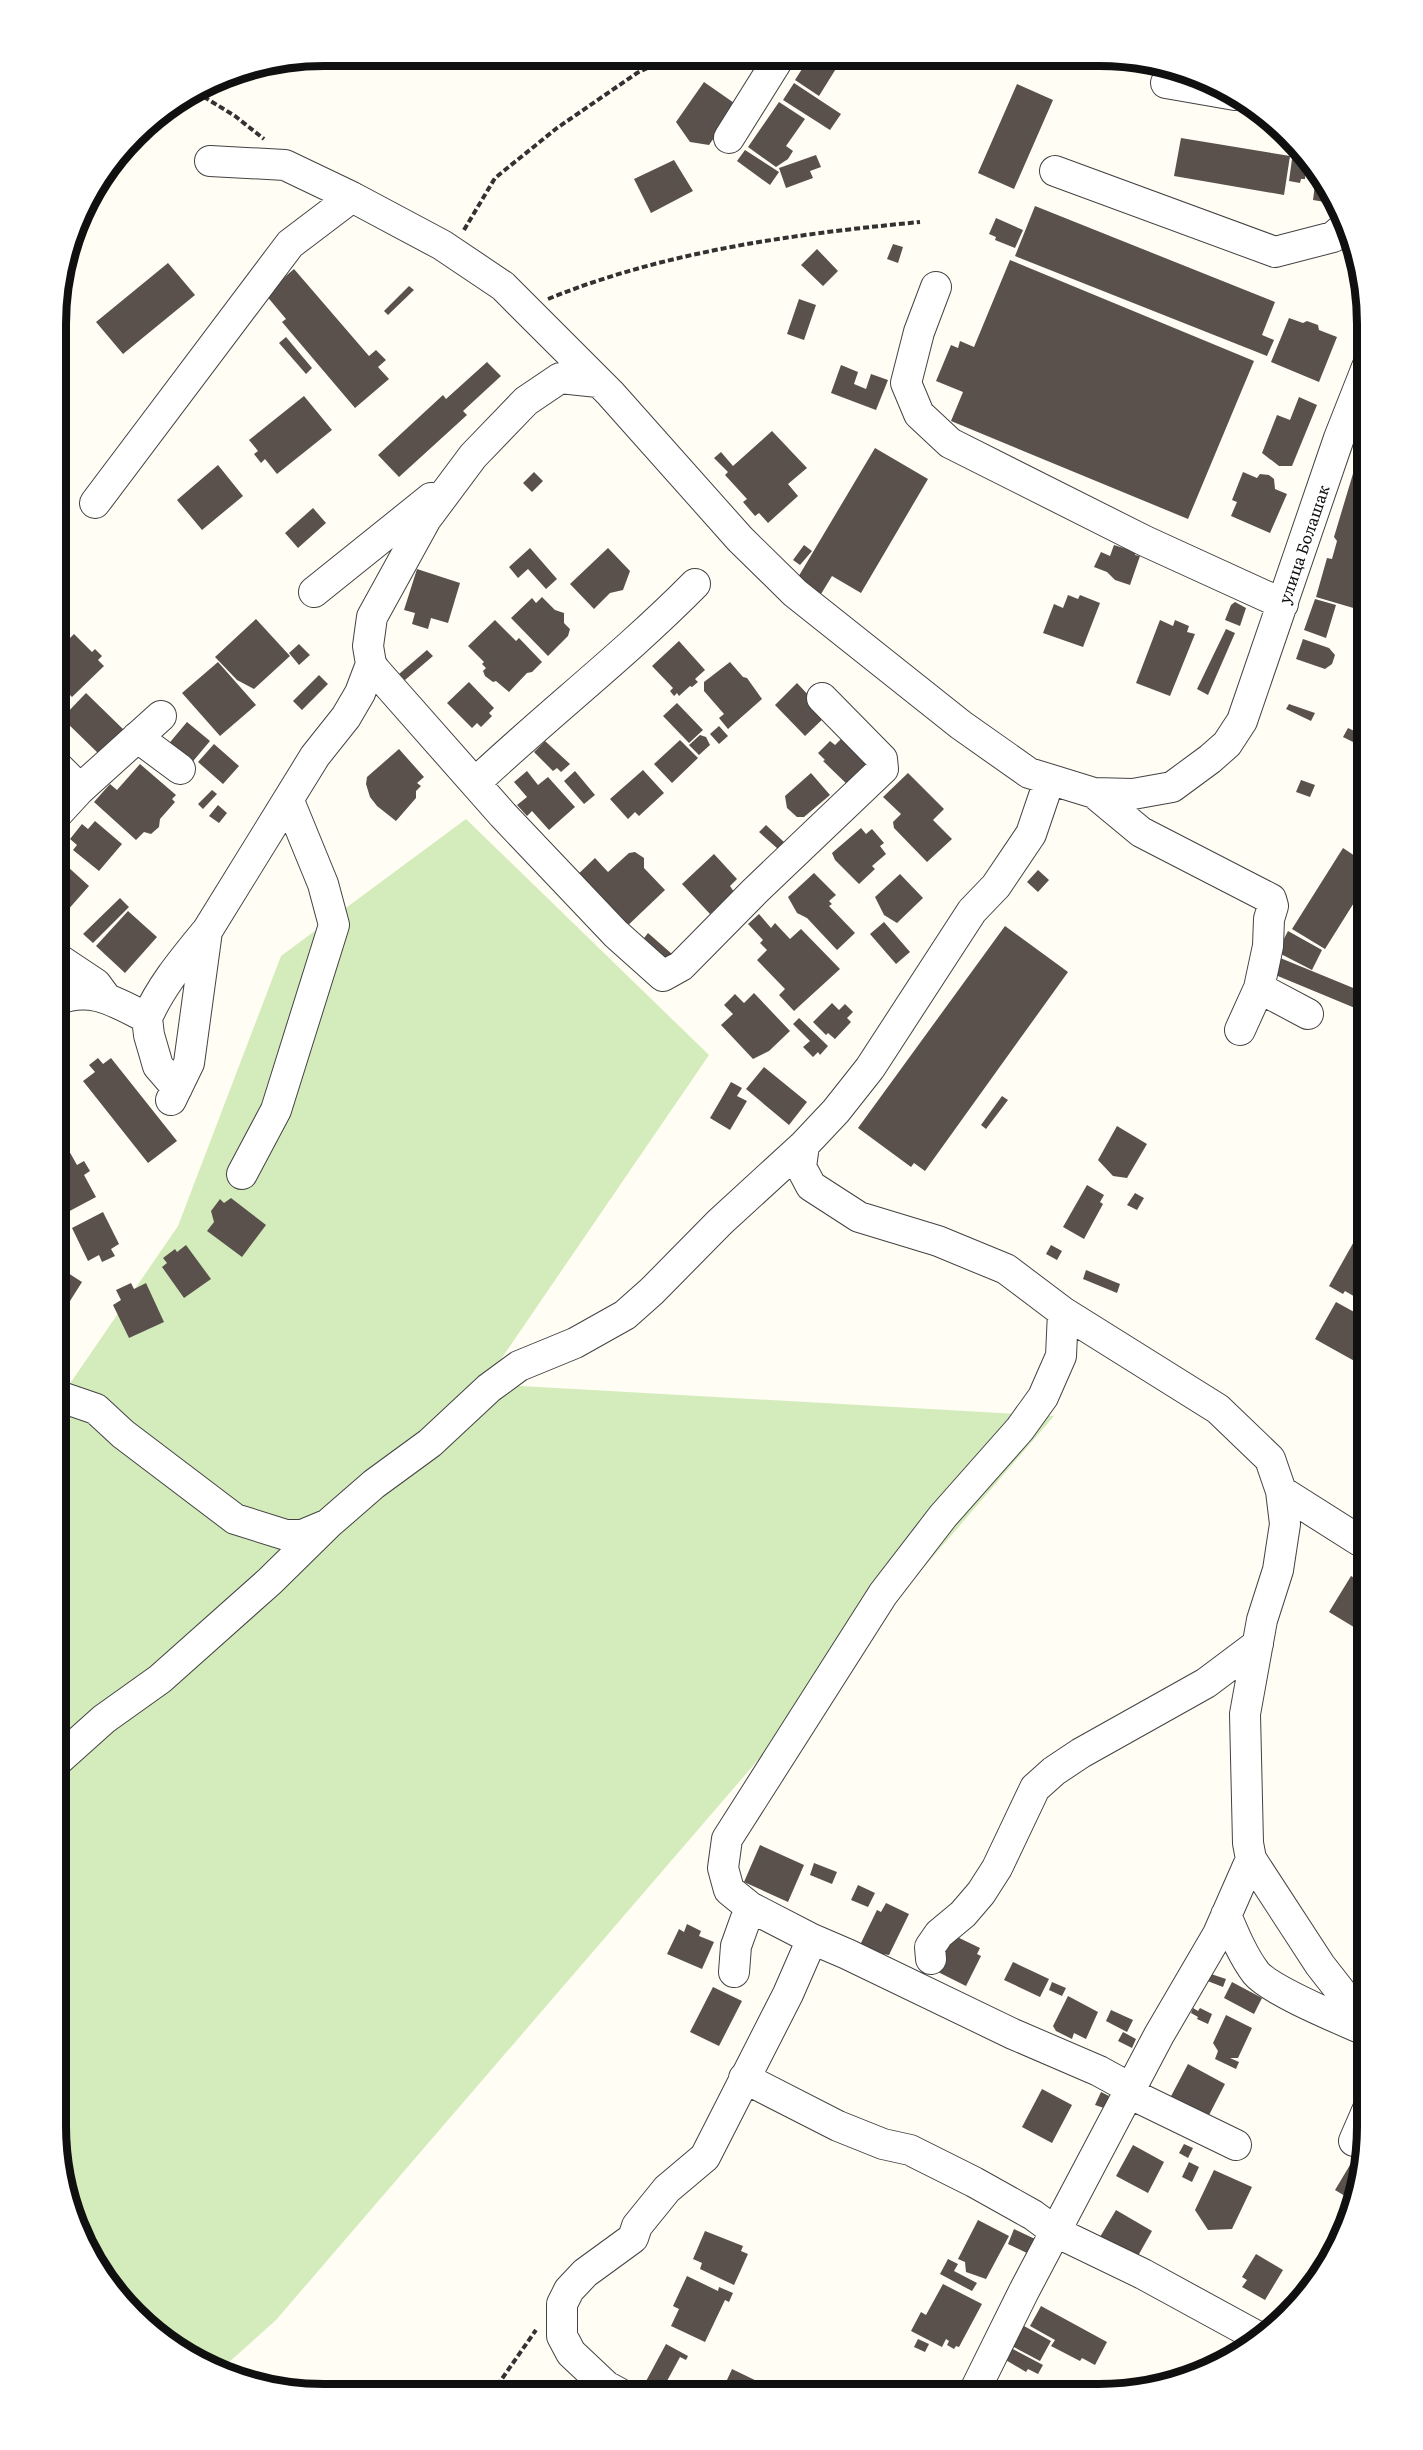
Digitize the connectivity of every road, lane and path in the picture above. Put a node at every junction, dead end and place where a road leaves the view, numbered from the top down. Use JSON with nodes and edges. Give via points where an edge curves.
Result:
{"nodes":[{"id":1,"x":651,"y":66,"type":"edge"},
{"id":2,"x":774,"y":66,"type":"edge"},
{"id":3,"x":1166,"y":83,"type":"dead end"},
{"id":4,"x":1207,"y":90,"type":"edge"},
{"id":5,"x":203,"y":97,"type":"edge"},
{"id":6,"x":729,"y":138,"type":"dead end"},
{"id":7,"x":210,"y":161,"type":"dead end"},
{"id":8,"x":285,"y":165,"type":"junction"},
{"id":9,"x":1055,"y":171,"type":"dead end"},
{"id":10,"x":352,"y":197,"type":"junction"},
{"id":11,"x":920,"y":222,"type":"dead end"},
{"id":12,"x":1339,"y":231,"type":"edge"},
{"id":13,"x":452,"y":252,"type":"junction"},
{"id":14,"x":936,"y":287,"type":"dead end"},
{"id":15,"x":525,"y":308,"type":"junction"},
{"id":16,"x":598,"y":382,"type":"junction"},
{"id":17,"x":1357,"y":394,"type":"edge"},
{"id":18,"x":452,"y":482,"type":"junction"},
{"id":19,"x":95,"y":503,"type":"dead end"},
{"id":20,"x":695,"y":584,"type":"dead end"},
{"id":21,"x":314,"y":592,"type":"dead end"},
{"id":22,"x":1283,"y":603,"type":"junction"},
{"id":23,"x":371,"y":664,"type":"junction"},
{"id":24,"x":822,"y":698,"type":"dead end"},
{"id":25,"x":161,"y":716,"type":"dead end"},
{"id":26,"x":137,"y":738,"type":"junction"},
{"id":27,"x":180,"y":769,"type":"dead end"},
{"id":28,"x":66,"y":775,"type":"edge"},
{"id":29,"x":1049,"y":781,"type":"junction"},
{"id":30,"x":475,"y":783,"type":"junction"},
{"id":31,"x":80,"y":789,"type":"junction"},
{"id":32,"x":1094,"y":793,"type":"junction"},
{"id":33,"x":289,"y":801,"type":"junction"},
{"id":34,"x":66,"y":804,"type":"edge"},
{"id":35,"x":207,"y":931,"type":"junction"},
{"id":36,"x":66,"y":964,"type":"edge"},
{"id":37,"x":1259,"y":988,"type":"junction"},
{"id":38,"x":66,"y":997,"type":"edge"},
{"id":39,"x":107,"y":999,"type":"junction"},
{"id":40,"x":1308,"y":1014,"type":"dead end"},
{"id":41,"x":147,"y":1018,"type":"junction"},
{"id":42,"x":1240,"y":1030,"type":"dead end"},
{"id":43,"x":804,"y":1145,"type":"junction"},
{"id":44,"x":242,"y":1174,"type":"dead end"},
{"id":45,"x":1063,"y":1312,"type":"junction"},
{"id":46,"x":66,"y":1399,"type":"edge"},
{"id":47,"x":1281,"y":1491,"type":"junction"},
{"id":48,"x":327,"y":1524,"type":"junction"},
{"id":49,"x":1357,"y":1539,"type":"edge"},
{"id":50,"x":1258,"y":1644,"type":"junction"},
{"id":51,"x":66,"y":1753,"type":"edge"},
{"id":52,"x":1251,"y":1859,"type":"junction"},
{"id":53,"x":750,"y":1907,"type":"junction"},
{"id":54,"x":1226,"y":1915,"type":"junction"},
{"id":55,"x":812,"y":1939,"type":"junction"},
{"id":56,"x":931,"y":1959,"type":"dead end"},
{"id":57,"x":734,"y":1972,"type":"dead end"},
{"id":58,"x":1357,"y":2012,"type":"edge"},
{"id":59,"x":1357,"y":2026,"type":"edge"},
{"id":60,"x":744,"y":2078,"type":"junction"},
{"id":61,"x":1129,"y":2090,"type":"junction"},
{"id":62,"x":1357,"y":2134,"type":"edge"},
{"id":63,"x":1354,"y":2140,"type":"dead end"},
{"id":64,"x":1236,"y":2145,"type":"dead end"},
{"id":65,"x":1056,"y":2232,"type":"junction"},
{"id":66,"x":562,"y":2304,"type":"junction"},
{"id":67,"x":1252,"y":2334,"type":"edge"},
{"id":68,"x":498,"y":2384,"type":"edge"},
{"id":69,"x":604,"y":2384,"type":"edge"},
{"id":70,"x":978,"y":2384,"type":"edge"}],
"edges":[{"from":1,"to":13,"type":"path","via":[[557,128],[495,178]]},
{"from":2,"to":6,"type":"street"},
{"from":3,"to":4,"type":"street"},
{"from":5,"to":8,"type":"path","via":[[267,141]]},
{"from":7,"to":8,"type":"street"},
{"from":8,"to":10,"type":"street"},
{"from":9,"to":12,"type":"street","via":[[1275,252],[1333,237]]},
{"from":10,"to":13,"type":"street"},
{"from":10,"to":19,"type":"street","via":[[290,244]]},
{"from":11,"to":15,"type":"path","via":[[825,231],[656,262]]},
{"from":13,"to":15,"type":"street","via":[[503,286]]},
{"from":14,"to":22,"type":"street","via":[[906,384],[919,414],[950,443],[1145,541]]},
{"from":15,"to":16,"type":"street"},
{"from":16,"to":18,"type":"street","via":[[560,378],[526,401]]},
{"from":16,"to":29,"type":"street","via":[[740,539],[795,593],[961,725],[1029,774]]},
{"from":17,"to":22,"type":"street","name":"улица Болашак"},
{"from":18,"to":21,"type":"street"},
{"from":18,"to":23,"type":"street","via":[[426,519],[372,617],[368,646]]},
{"from":20,"to":30,"type":"street"},
{"from":22,"to":32,"type":"street","name":"улица Болашак","via":[[1242,721],[1227,744],[1172,787],[1133,794]]},
{"from":23,"to":30,"type":"street"},
{"from":23,"to":33,"type":"street","via":[[346,717],[315,756]]},
{"from":24,"to":30,"type":"street","via":[[882,759],[883,769],[681,966],[663,976],[616,934]]},
{"from":25,"to":26,"type":"street"},
{"from":26,"to":27,"type":"street"},
{"from":26,"to":31,"type":"street"},
{"from":28,"to":31,"type":"street"},
{"from":29,"to":32,"type":"street"},
{"from":29,"to":43,"type":"street","via":[[1025,843],[996,886],[972,912],[870,1068]]},
{"from":31,"to":34,"type":"street"},
{"from":32,"to":37,"type":"street","via":[[1141,832],[1271,900],[1268,946]]},
{"from":33,"to":35,"type":"street"},
{"from":33,"to":44,"type":"street","via":[[323,884],[334,925],[276,1110]]},
{"from":35,"to":41,"type":"street","via":[[179,965]]},
{"from":35,"to":41,"type":"street","via":[[189,1063],[174,1094],[158,1066]]},
{"from":36,"to":39,"type":"street","via":[[96,984]]},
{"from":37,"to":40,"type":"street"},
{"from":37,"to":42,"type":"street"},
{"from":38,"to":39,"type":"street","via":[[93,994]]},
{"from":39,"to":41,"type":"street"},
{"from":43,"to":45,"type":"street","via":[[801,1167],[811,1186],[859,1217],[938,1241],[1006,1269]]},
{"from":43,"to":48,"type":"street","via":[[625,1315],[575,1343],[519,1366]]},
{"from":45,"to":47,"type":"street","via":[[1218,1409],[1270,1459]]},
{"from":45,"to":53,"type":"street","via":[[1061,1356],[1043,1397],[883,1594],[727,1839],[723,1868],[729,1890]]},
{"from":46,"to":48,"type":"street","via":[[96,1409],[123,1434],[235,1518],[286,1535],[302,1535]]},
{"from":47,"to":49,"type":"street"},
{"from":47,"to":50,"type":"street","via":[[1285,1524],[1278,1570]]},
{"from":48,"to":51,"type":"street","via":[[270,1581],[160,1679],[104,1719]]},
{"from":50,"to":52,"type":"street","via":[[1245,1714]]},
{"from":50,"to":56,"type":"street","via":[[1206,1683],[1081,1753],[1035,1788],[997,1868],[963,1914],[939,1934],[930,1947]]},
{"from":52,"to":54,"type":"street"},
{"from":52,"to":58,"type":"street","via":[[1320,1965]]},
{"from":53,"to":55,"type":"street"},
{"from":53,"to":57,"type":"street","via":[[736,1946]]},
{"from":54,"to":59,"type":"street","via":[[1257,1974]]},
{"from":54,"to":61,"type":"street"},
{"from":55,"to":60,"type":"street"},
{"from":55,"to":61,"type":"street","via":[[1099,2072]]},
{"from":60,"to":65,"type":"street","via":[[838,2126],[910,2150],[1033,2215]]},
{"from":60,"to":66,"type":"street","via":[[705,2157],[668,2189],[637,2226],[633,2238],[585,2272]]},
{"from":61,"to":64,"type":"street"},
{"from":61,"to":65,"type":"street"},
{"from":62,"to":63,"type":"street"},
{"from":65,"to":67,"type":"street"},
{"from":65,"to":70,"type":"street"},
{"from":66,"to":68,"type":"path","via":[[546,2316]]},
{"from":66,"to":69,"type":"street","via":[[562,2336],[571,2353]]}]}
